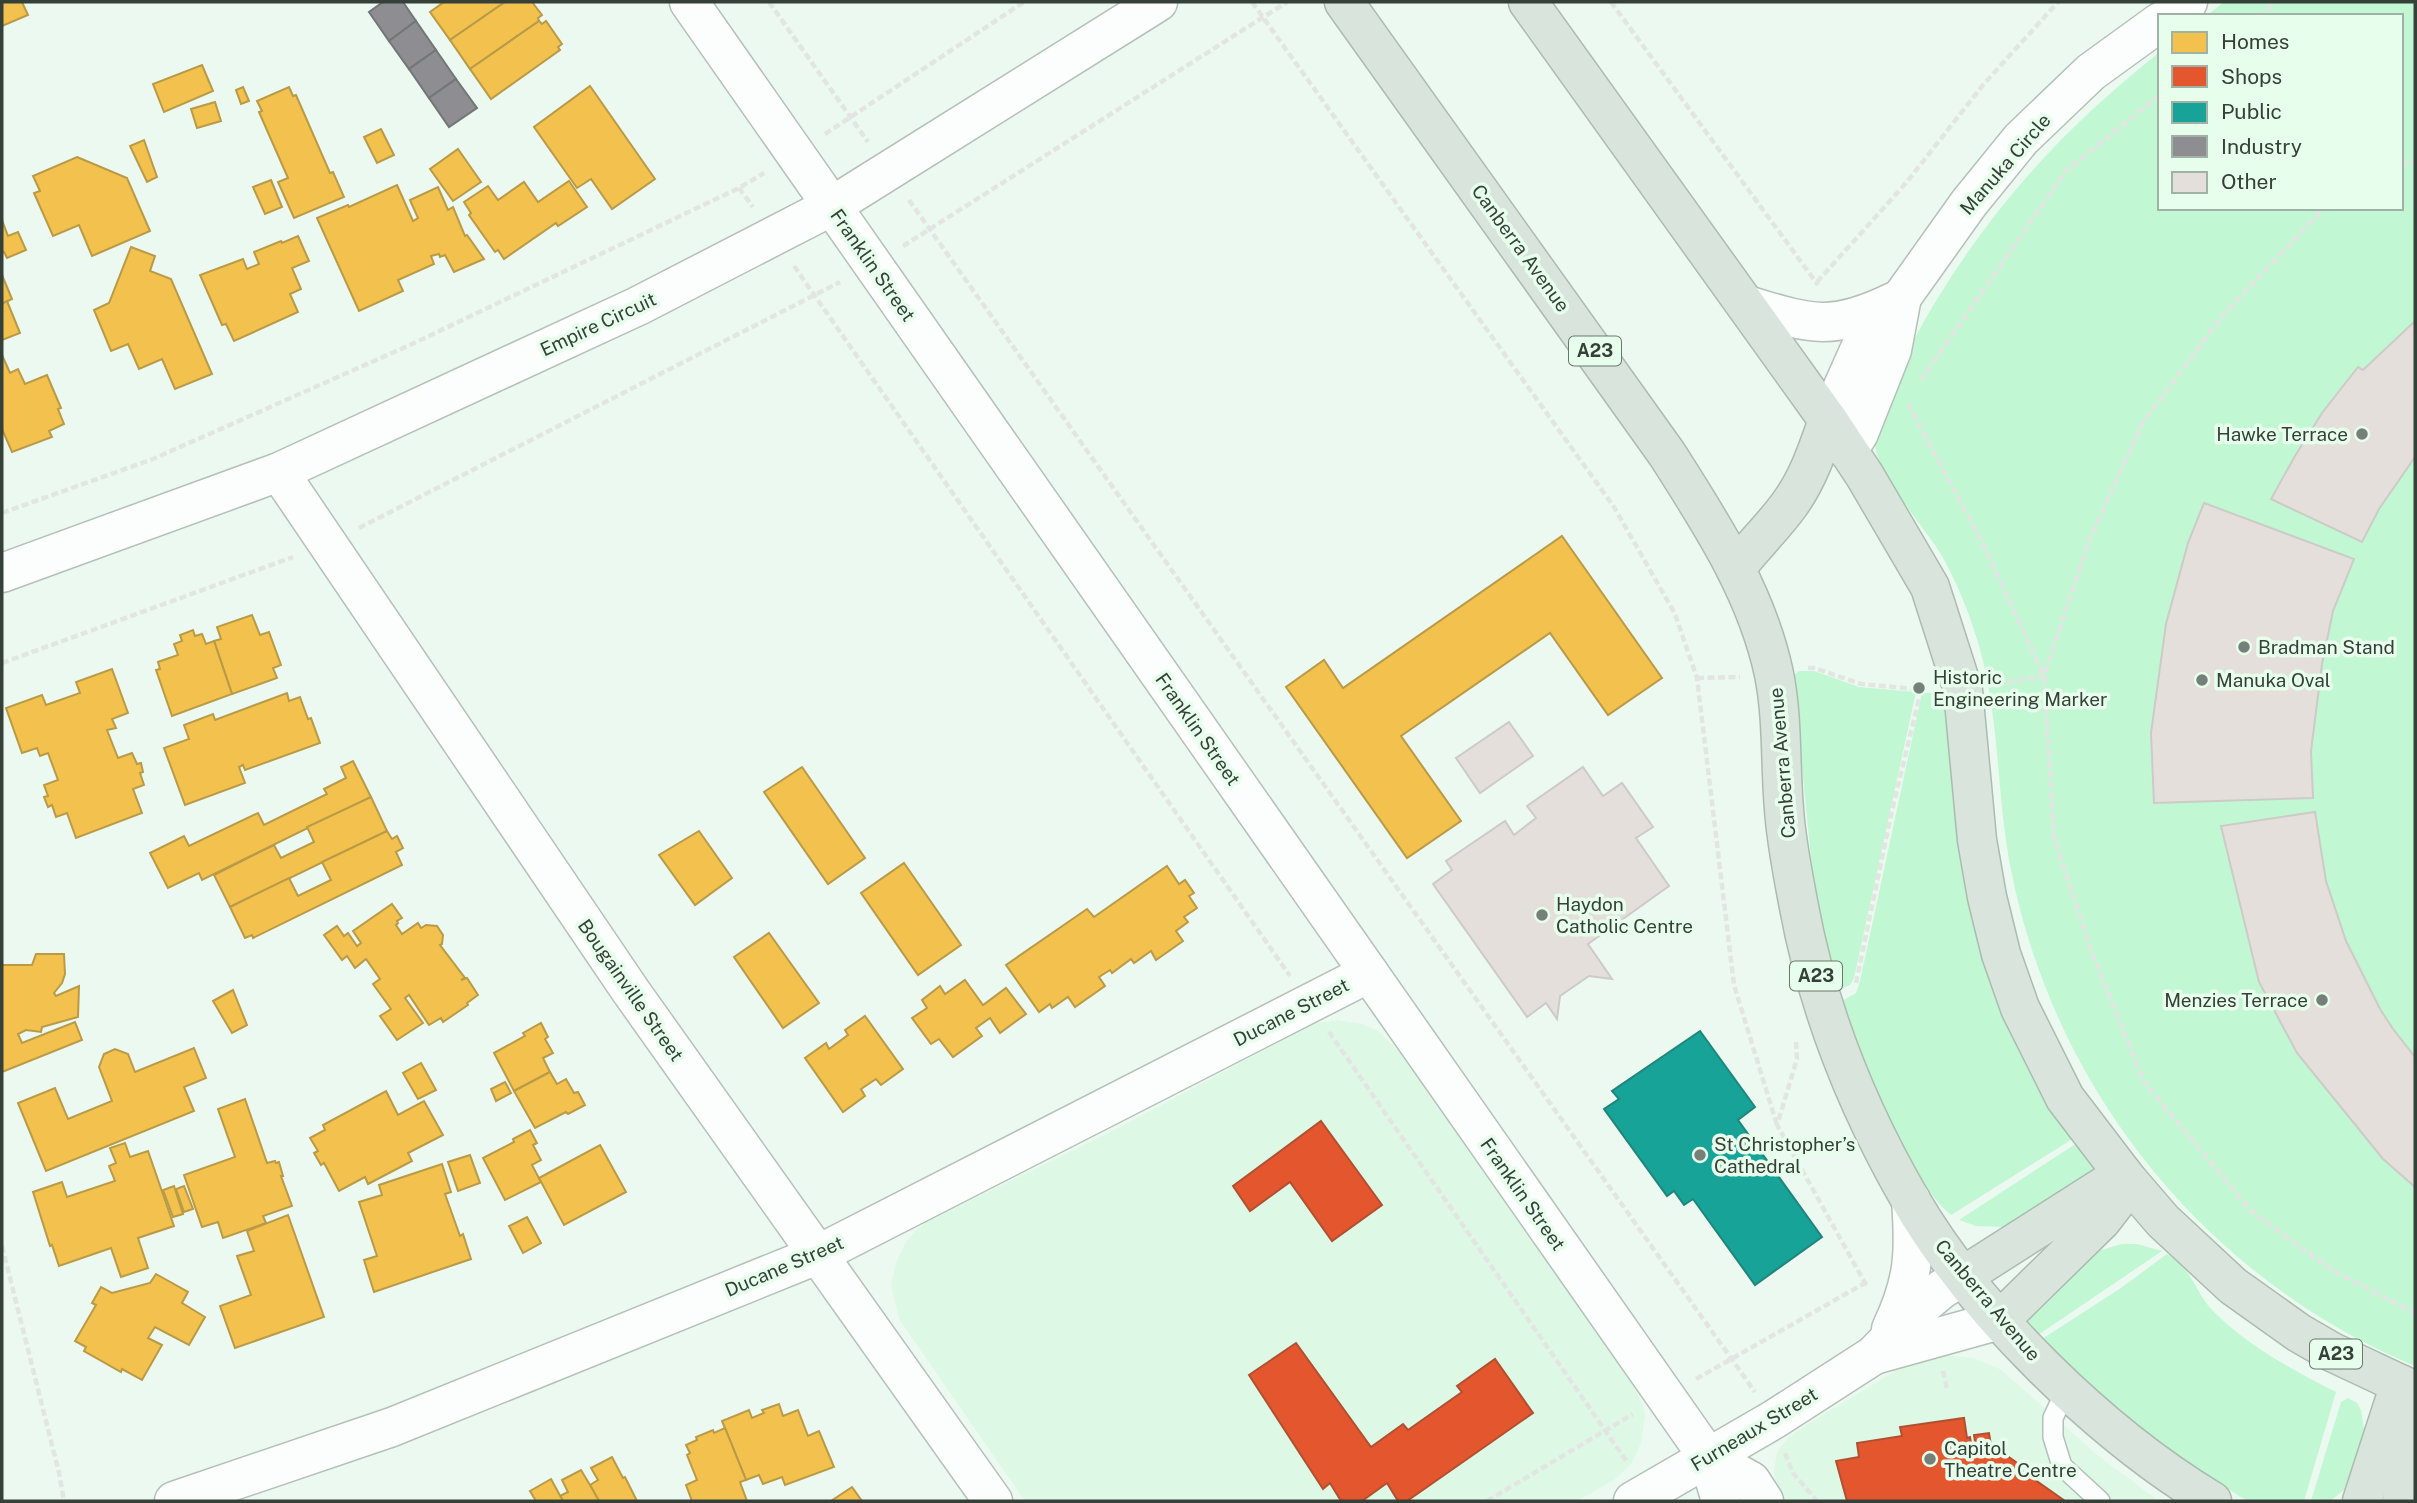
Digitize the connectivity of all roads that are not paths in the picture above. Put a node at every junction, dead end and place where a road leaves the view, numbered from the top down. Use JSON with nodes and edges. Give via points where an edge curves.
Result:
{"nodes":[{"id":1,"x":689,"y":2,"type":"edge"},
{"id":2,"x":1158,"y":2,"type":"edge"},
{"id":3,"x":1344,"y":2,"type":"edge"},
{"id":4,"x":1528,"y":2,"type":"edge"},
{"id":5,"x":2158,"y":25,"type":"edge"},
{"id":6,"x":832,"y":206,"type":"junction"},
{"id":7,"x":1902,"y":298,"type":"junction"},
{"id":8,"x":1747,"y":305,"type":"junction"},
{"id":9,"x":1828,"y":420,"type":"junction"},
{"id":10,"x":1849,"y":451,"type":"junction"},
{"id":11,"x":279,"y":472,"type":"junction"},
{"id":12,"x":1736,"y":568,"type":"junction"},
{"id":13,"x":2,"y":572,"type":"edge"},
{"id":14,"x":1369,"y":973,"type":"junction"},
{"id":15,"x":2125,"y":1176,"type":"junction"},
{"id":16,"x":1910,"y":1200,"type":"junction"},
{"id":17,"x":817,"y":1255,"type":"junction"},
{"id":18,"x":1964,"y":1276,"type":"junction"},
{"id":19,"x":2000,"y":1320,"type":"junction"},
{"id":20,"x":1876,"y":1354,"type":"junction"},
{"id":21,"x":2406,"y":1387,"type":"edge"},
{"id":22,"x":2067,"y":1388,"type":"junction"},
{"id":23,"x":1707,"y":1457,"type":"junction"},
{"id":24,"x":174,"y":1501,"type":"edge"},
{"id":25,"x":993,"y":1501,"type":"edge"},
{"id":26,"x":1633,"y":1501,"type":"edge"},
{"id":27,"x":1721,"y":1501,"type":"edge"},
{"id":28,"x":1764,"y":1501,"type":"edge"},
{"id":29,"x":2100,"y":1501,"type":"edge"},
{"id":30,"x":2212,"y":1501,"type":"edge"},
{"id":31,"x":2362,"y":1501,"type":"edge"},
{"id":32,"x":2402,"y":1501,"type":"edge"}],
"edges":[{"from":1,"to":6,"type":"street","name":"Franklin Street"},
{"from":2,"to":6,"type":"street","name":"Empire Circuit"},
{"from":3,"to":12,"type":"highway","name":"Canberra Avenue","number":"A23","via":[[1659,443]]},
{"from":4,"to":8,"type":"highway","number":"A23"},
{"from":5,"to":7,"type":"street","name":"Manuka Circle","via":[[2091,72],[2021,139]]},
{"from":6,"to":11,"type":"street","name":"Empire Circuit","via":[[638,306]]},
{"from":6,"to":14,"type":"street","name":"Franklin Street"},
{"from":7,"to":8,"type":"street","via":[[1840,322],[1794,319]]},
{"from":7,"to":9,"type":"street","name":"Manuka Circle","via":[[1866,335]]},
{"from":7,"to":10,"type":"street","name":"Manuka Circle","via":[[1892,350]]},
{"from":8,"to":9,"type":"highway","number":"A23"},
{"from":9,"to":10,"type":"highway","number":"A23"},
{"from":9,"to":12,"type":"highway","via":[[1799,489]]},
{"from":10,"to":12,"type":"highway","via":[[1799,534]]},
{"from":10,"to":15,"type":"highway","number":"A23","via":[[1930,587],[1963,690],[1987,897],[2021,1008],[2065,1098]]},
{"from":11,"to":13,"type":"street","name":"Empire Circuit"},
{"from":11,"to":17,"type":"street","name":"Bougainville Street","via":[[630,990]]},
{"from":12,"to":16,"type":"highway","name":"Canberra Avenue","number":"A23","via":[[1773,672],[1784,812],[1799,909],[1819,989],[1853,1084]]},
{"from":14,"to":17,"type":"street","name":"Ducane Street"},
{"from":14,"to":23,"type":"street","name":"Franklin Street"},
{"from":15,"to":18,"type":"highway"},
{"from":15,"to":19,"type":"highway","via":[[2119,1198],[2102,1220]]},
{"from":15,"to":21,"type":"highway","number":"A23","via":[[2163,1221],[2234,1286],[2299,1333]]},
{"from":16,"to":18,"type":"highway","name":"Canberra Avenue","number":"A23"},
{"from":16,"to":20,"type":"street","name":"Furneaux Street","via":[[1910,1283]]},
{"from":17,"to":24,"type":"street","name":"Ducane Street","via":[[393,1427]]},
{"from":17,"to":25,"type":"street","name":"Bougainville Street"},
{"from":18,"to":19,"type":"highway","name":"Canberra Avenue","number":"A23"},
{"from":18,"to":20,"type":"street","name":"Furneaux Street","via":[[1917,1310]]},
{"from":19,"to":20,"type":"street","name":"Furneaux Street"},
{"from":19,"to":22,"type":"highway","name":"Canberra Avenue","number":"A23"},
{"from":20,"to":23,"type":"street","name":"Furneaux Street"},
{"from":21,"to":31,"type":"highway"},
{"from":21,"to":32,"type":"highway","via":[[2412,1450]]},
{"from":22,"to":29,"type":"lane","via":[[2053,1418],[2053,1437],[2062,1466]]},
{"from":22,"to":30,"type":"highway","name":"Canberra Avenue","number":"A23","via":[[2129,1444]]},
{"from":23,"to":26,"type":"street","name":"Furneaux Street"},
{"from":23,"to":27,"type":"street","name":"Franklin Street"},
{"from":23,"to":28,"type":"street","name":"Franklin Street","via":[[1751,1481]]}]}
